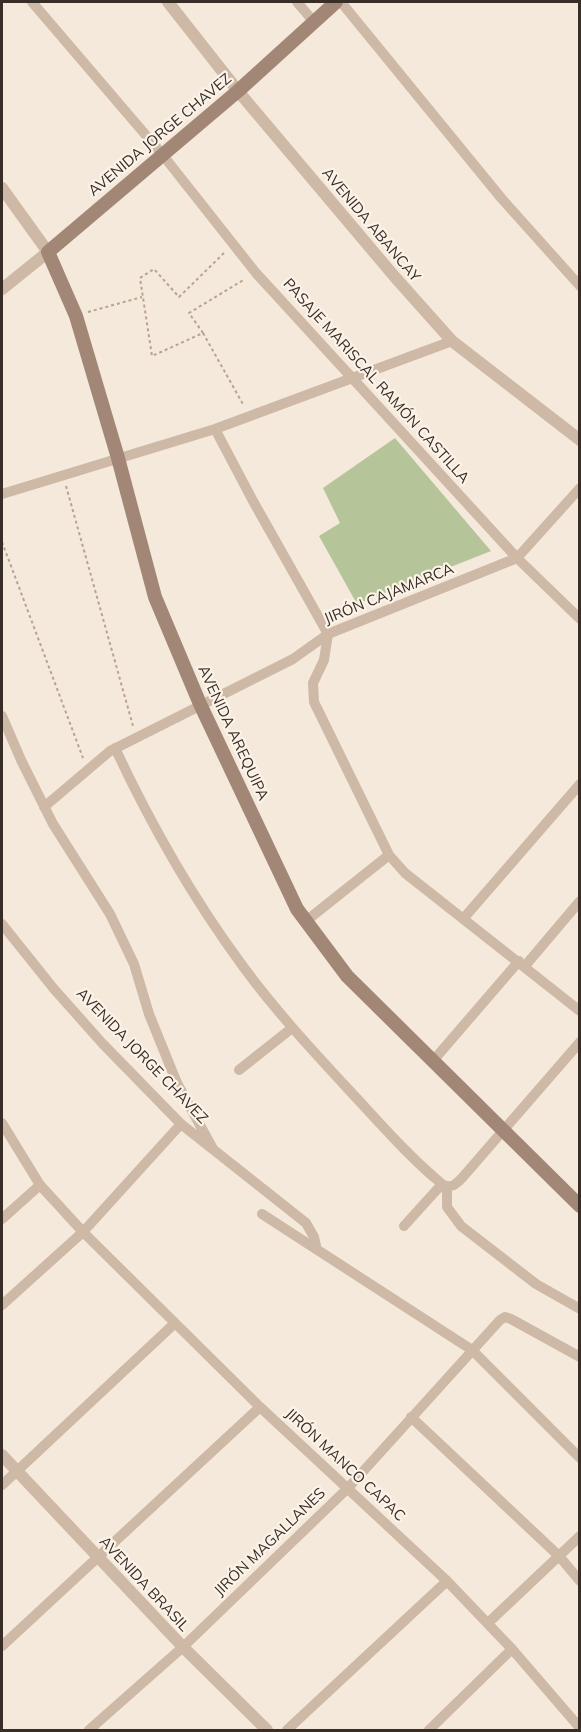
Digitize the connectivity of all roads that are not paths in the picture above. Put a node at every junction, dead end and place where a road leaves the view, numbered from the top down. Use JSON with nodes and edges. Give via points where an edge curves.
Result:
{"nodes":[{"id":1,"x":32,"y":2,"type":"edge"},
{"id":2,"x":168,"y":2,"type":"edge"},
{"id":3,"x":297,"y":2,"type":"edge"},
{"id":4,"x":338,"y":2,"type":"edge"},
{"id":5,"x":314,"y":22,"type":"junction"},
{"id":6,"x":238,"y":91,"type":"junction"},
{"id":7,"x":162,"y":154,"type":"junction"},
{"id":8,"x":2,"y":188,"type":"edge"},
{"id":9,"x":48,"y":252,"type":"junction"},
{"id":10,"x":579,"y":286,"type":"edge"},
{"id":11,"x":2,"y":289,"type":"edge"},
{"id":12,"x":452,"y":341,"type":"junction"},
{"id":13,"x":353,"y":377,"type":"junction"},
{"id":14,"x":215,"y":429,"type":"junction"},
{"id":15,"x":579,"y":440,"type":"edge"},
{"id":16,"x":118,"y":458,"type":"junction"},
{"id":17,"x":579,"y":488,"type":"edge"},
{"id":18,"x":2,"y":494,"type":"edge"},
{"id":19,"x":517,"y":558,"type":"junction"},
{"id":20,"x":579,"y":619,"type":"edge"},
{"id":21,"x":328,"y":634,"type":"junction"},
{"id":22,"x":200,"y":704,"type":"junction"},
{"id":23,"x":2,"y":716,"type":"edge"},
{"id":24,"x":116,"y":748,"type":"junction"},
{"id":25,"x":579,"y":784,"type":"edge"},
{"id":26,"x":575,"y":797,"type":"edge"},
{"id":27,"x":44,"y":807,"type":"junction"},
{"id":28,"x":389,"y":855,"type":"junction"},
{"id":29,"x":579,"y":901,"type":"edge"},
{"id":30,"x":463,"y":920,"type":"junction"},
{"id":31,"x":306,"y":921,"type":"junction"},
{"id":32,"x":2,"y":924,"type":"edge"},
{"id":33,"x":522,"y":964,"type":"junction"},
{"id":34,"x":579,"y":1011,"type":"edge"},
{"id":35,"x":292,"y":1028,"type":"junction"},
{"id":36,"x":579,"y":1042,"type":"edge"},
{"id":37,"x":432,"y":1062,"type":"junction"},
{"id":38,"x":239,"y":1070,"type":"dead end"},
{"id":39,"x":2,"y":1123,"type":"edge"},
{"id":40,"x":181,"y":1124,"type":"junction"},
{"id":41,"x":504,"y":1131,"type":"junction"},
{"id":42,"x":213,"y":1149,"type":"junction"},
{"id":43,"x":40,"y":1185,"type":"junction"},
{"id":44,"x":445,"y":1185,"type":"junction"},
{"id":45,"x":579,"y":1206,"type":"edge"},
{"id":46,"x":262,"y":1214,"type":"dead end"},
{"id":47,"x":2,"y":1219,"type":"edge"},
{"id":48,"x":404,"y":1226,"type":"dead end"},
{"id":49,"x":83,"y":1232,"type":"junction"},
{"id":50,"x":317,"y":1250,"type":"junction"},
{"id":51,"x":2,"y":1305,"type":"edge"},
{"id":52,"x":579,"y":1309,"type":"edge"},
{"id":53,"x":174,"y":1324,"type":"junction"},
{"id":54,"x":472,"y":1350,"type":"junction"},
{"id":55,"x":579,"y":1358,"type":"edge"},
{"id":56,"x":260,"y":1407,"type":"junction"},
{"id":57,"x":411,"y":1417,"type":"junction"},
{"id":58,"x":2,"y":1455,"type":"edge"},
{"id":59,"x":579,"y":1458,"type":"edge"},
{"id":60,"x":16,"y":1471,"type":"junction"},
{"id":61,"x":2,"y":1485,"type":"edge"},
{"id":62,"x":348,"y":1488,"type":"junction"},
{"id":63,"x":579,"y":1536,"type":"edge"},
{"id":64,"x":559,"y":1557,"type":"junction"},
{"id":65,"x":99,"y":1558,"type":"junction"},
{"id":66,"x":447,"y":1581,"type":"junction"},
{"id":67,"x":579,"y":1581,"type":"edge"},
{"id":68,"x":488,"y":1623,"type":"junction"},
{"id":69,"x":2,"y":1646,"type":"edge"},
{"id":70,"x":183,"y":1647,"type":"junction"},
{"id":71,"x":512,"y":1649,"type":"junction"},
{"id":72,"x":579,"y":1728,"type":"edge"},
{"id":73,"x":89,"y":1731,"type":"edge"},
{"id":74,"x":267,"y":1731,"type":"edge"},
{"id":75,"x":287,"y":1731,"type":"edge"},
{"id":76,"x":429,"y":1731,"type":"edge"}],
"edges":[{"from":1,"to":7,"type":"street","name":"PASAJE MARISCAL RAMÓN CASTILLA"},
{"from":2,"to":6,"type":"street","name":"AVENIDA ABANCAY"},
{"from":3,"to":5,"type":"street"},
{"from":4,"to":5,"type":"main road","name":"AVENIDA JORGE CHAVEZ"},
{"from":4,"to":10,"type":"street"},
{"from":5,"to":6,"type":"main road","name":"AVENIDA JORGE CHAVEZ"},
{"from":6,"to":7,"type":"main road","name":"AVENIDA JORGE CHAVEZ"},
{"from":6,"to":12,"type":"street","name":"AVENIDA ABANCAY"},
{"from":7,"to":9,"type":"main road","name":"AVENIDA JORGE CHAVEZ"},
{"from":7,"to":13,"type":"street","name":"PASAJE MARISCAL RAMÓN CASTILLA","via":[[256,273]]},
{"from":8,"to":9,"type":"street","name":"AVENIDA AREQUIPA"},
{"from":9,"to":11,"type":"street","name":"AVENIDA JORGE CHAVEZ"},
{"from":9,"to":16,"type":"main road","name":"AVENIDA AREQUIPA","via":[[76,315]]},
{"from":12,"to":13,"type":"street"},
{"from":12,"to":15,"type":"street","name":"AVENIDA ABANCAY"},
{"from":13,"to":14,"type":"street"},
{"from":13,"to":19,"type":"street","name":"PASAJE MARISCAL RAMÓN CASTILLA"},
{"from":14,"to":16,"type":"street"},
{"from":14,"to":21,"type":"street"},
{"from":16,"to":18,"type":"street"},
{"from":16,"to":22,"type":"main road","name":"AVENIDA AREQUIPA","via":[[155,597]]},
{"from":17,"to":19,"type":"street","name":"JIRÓN CAJAMARCA"},
{"from":19,"to":20,"type":"street","name":"PASAJE MARISCAL RAMÓN CASTILLA"},
{"from":19,"to":21,"type":"street","name":"JIRÓN CAJAMARCA"},
{"from":21,"to":22,"type":"street","name":"JIRÓN CAJAMARCA","via":[[293,658]]},
{"from":21,"to":28,"type":"street","via":[[324,660],[313,683],[314,702]]},
{"from":22,"to":24,"type":"street","name":"JIRÓN CAJAMARCA"},
{"from":22,"to":31,"type":"main road","name":"AVENIDA AREQUIPA"},
{"from":23,"to":27,"type":"street"},
{"from":24,"to":27,"type":"street","name":"JIRÓN CAJAMARCA"},
{"from":24,"to":35,"type":"street","via":[[151,823],[193,894],[243,967]]},
{"from":25,"to":26,"type":"street"},
{"from":26,"to":30,"type":"street"},
{"from":27,"to":42,"type":"street","via":[[110,914],[134,964],[177,1083]]},
{"from":28,"to":30,"type":"street"},
{"from":28,"to":31,"type":"street"},
{"from":29,"to":33,"type":"street"},
{"from":30,"to":33,"type":"street"},
{"from":31,"to":37,"type":"main road","name":"AVENIDA AREQUIPA","via":[[347,976]]},
{"from":32,"to":40,"type":"street","name":"AVENIDA JORGE CHAVEZ","via":[[102,1043]]},
{"from":33,"to":34,"type":"street"},
{"from":33,"to":37,"type":"street"},
{"from":35,"to":38,"type":"street"},
{"from":35,"to":44,"type":"street","via":[[408,1154]]},
{"from":36,"to":41,"type":"street"},
{"from":37,"to":41,"type":"main road","name":"AVENIDA AREQUIPA"},
{"from":39,"to":43,"type":"street","name":"JIRÓN MANCO CAPAC"},
{"from":40,"to":42,"type":"street","name":"AVENIDA JORGE CHAVEZ"},
{"from":40,"to":49,"type":"street"},
{"from":41,"to":44,"type":"street","via":[[454,1186]]},
{"from":41,"to":45,"type":"main road","name":"AVENIDA AREQUIPA"},
{"from":42,"to":50,"type":"street","name":"AVENIDA JORGE CHAVEZ","via":[[306,1223]]},
{"from":43,"to":47,"type":"street"},
{"from":43,"to":49,"type":"street","name":"JIRÓN MANCO CAPAC"},
{"from":44,"to":48,"type":"street"},
{"from":44,"to":52,"type":"street","via":[[447,1207],[461,1226],[536,1284]]},
{"from":46,"to":50,"type":"street"},
{"from":49,"to":51,"type":"street"},
{"from":49,"to":53,"type":"street","name":"JIRÓN MANCO CAPAC"},
{"from":50,"to":54,"type":"street"},
{"from":53,"to":56,"type":"street","name":"JIRÓN MANCO CAPAC"},
{"from":53,"to":60,"type":"street"},
{"from":54,"to":55,"type":"street","name":"JIRÓN MAGALLANES","via":[[505,1317]]},
{"from":54,"to":57,"type":"street","name":"JIRÓN MAGALLANES"},
{"from":54,"to":59,"type":"street"},
{"from":56,"to":62,"type":"street","name":"JIRÓN MANCO CAPAC"},
{"from":56,"to":65,"type":"street"},
{"from":57,"to":62,"type":"street","name":"JIRÓN MAGALLANES"},
{"from":57,"to":64,"type":"street"},
{"from":58,"to":60,"type":"street","name":"AVENIDA BRASIL"},
{"from":60,"to":61,"type":"street"},
{"from":60,"to":65,"type":"street","name":"AVENIDA BRASIL"},
{"from":62,"to":66,"type":"street","name":"JIRÓN MANCO CAPAC"},
{"from":62,"to":70,"type":"street","name":"JIRÓN MAGALLANES"},
{"from":63,"to":64,"type":"street"},
{"from":64,"to":67,"type":"street"},
{"from":64,"to":68,"type":"street"},
{"from":65,"to":69,"type":"street"},
{"from":65,"to":70,"type":"street","name":"AVENIDA BRASIL"},
{"from":66,"to":68,"type":"street","name":"JIRÓN MANCO CAPAC"},
{"from":66,"to":75,"type":"street"},
{"from":68,"to":71,"type":"street","name":"JIRÓN MANCO CAPAC"},
{"from":70,"to":73,"type":"street","name":"JIRÓN MAGALLANES"},
{"from":70,"to":74,"type":"street","name":"AVENIDA BRASIL"},
{"from":71,"to":72,"type":"street","name":"JIRÓN MANCO CAPAC"},
{"from":71,"to":76,"type":"street"}]}
